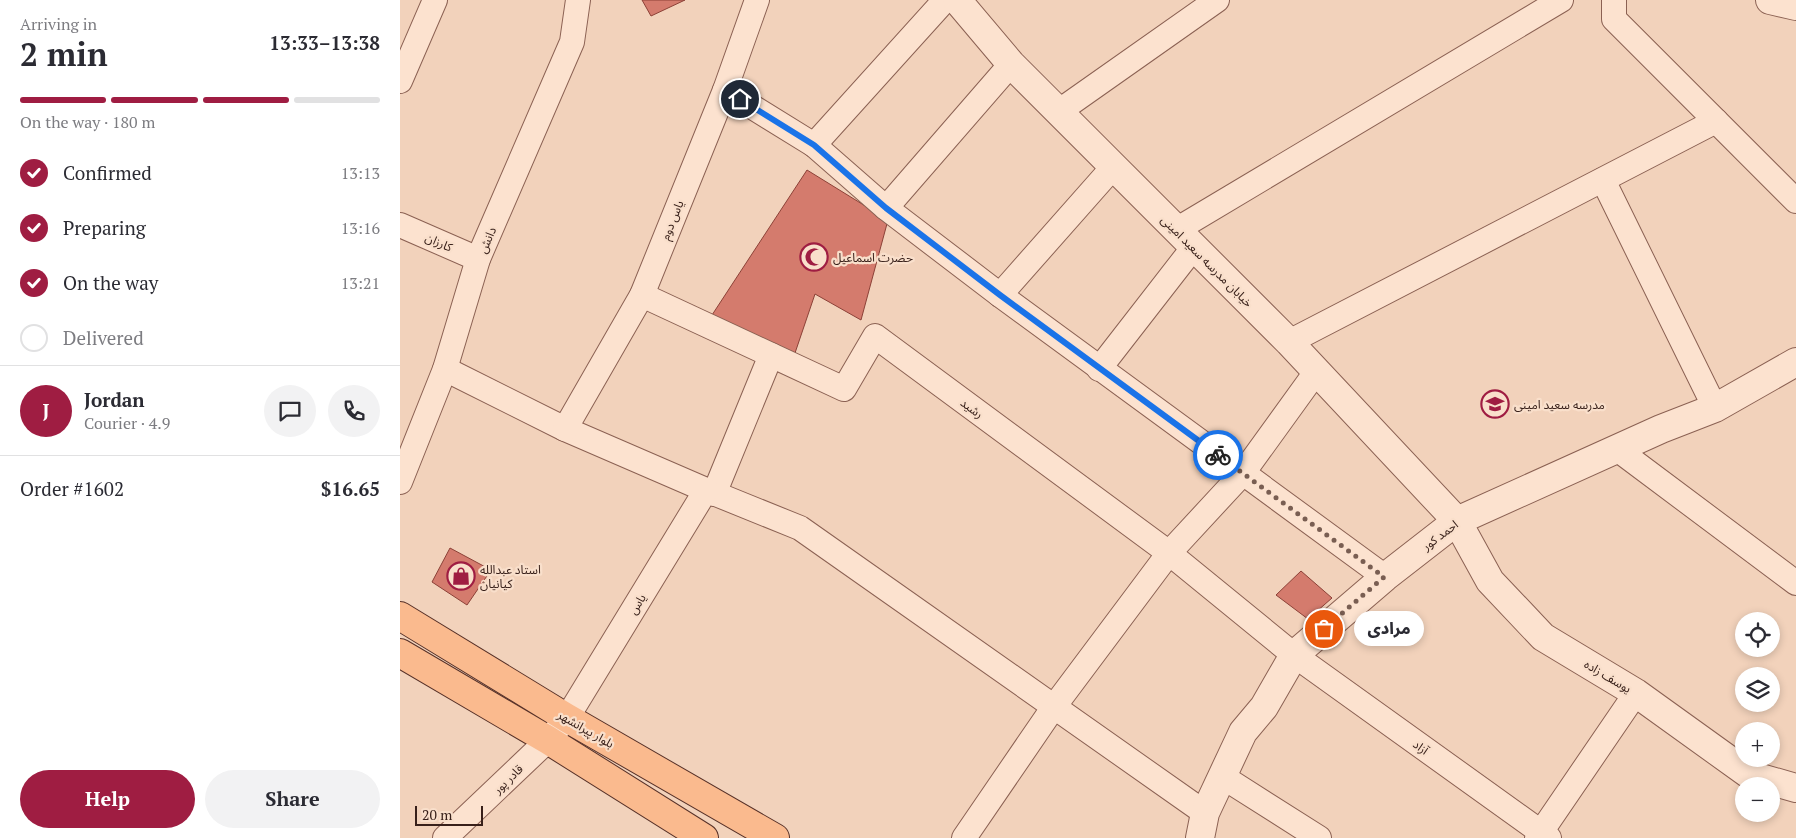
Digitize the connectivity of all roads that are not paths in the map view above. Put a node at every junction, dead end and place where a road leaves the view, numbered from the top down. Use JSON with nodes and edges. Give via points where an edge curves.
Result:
{"nodes":[{"id":1,"x":435,"y":0,"type":"edge"},
{"id":2,"x":578,"y":0,"type":"edge"},
{"id":3,"x":757,"y":0,"type":"edge"},
{"id":4,"x":945,"y":0,"type":"edge"},
{"id":5,"x":957,"y":0,"type":"edge"},
{"id":6,"x":1218,"y":0,"type":"edge"},
{"id":7,"x":1561,"y":0,"type":"edge"},
{"id":8,"x":1614,"y":0,"type":"edge"},
{"id":9,"x":1770,"y":0,"type":"edge"},
{"id":10,"x":1796,"y":6,"type":"edge"},
{"id":11,"x":1011,"y":64,"type":"junction"},
{"id":12,"x":400,"y":81,"type":"edge"},
{"id":13,"x":725,"y":90,"type":"junction"},
{"id":14,"x":1058,"y":112,"type":"junction"},
{"id":15,"x":1716,"y":121,"type":"junction"},
{"id":16,"x":814,"y":145,"type":"junction"},
{"id":17,"x":1114,"y":166,"type":"junction"},
{"id":18,"x":1603,"y":180,"type":"junction"},
{"id":19,"x":1796,"y":202,"type":"edge"},
{"id":20,"x":886,"y":208,"type":"junction"},
{"id":21,"x":400,"y":225,"type":"edge"},
{"id":22,"x":1185,"y":239,"type":"junction"},
{"id":23,"x":478,"y":259,"type":"junction"},
{"id":24,"x":642,"y":295,"type":"junction"},
{"id":25,"x":1000,"y":295,"type":"junction"},
{"id":26,"x":1290,"y":342,"type":"junction"},
{"id":27,"x":771,"y":355,"type":"junction"},
{"id":28,"x":1796,"y":362,"type":"edge"},
{"id":29,"x":1099,"y":368,"type":"junction"},
{"id":30,"x":445,"y":369,"type":"junction"},
{"id":31,"x":1316,"y":372,"type":"junction"},
{"id":32,"x":1715,"y":408,"type":"junction"},
{"id":33,"x":565,"y":428,"type":"junction"},
{"id":34,"x":1617,"y":448,"type":"junction"},
{"id":35,"x":1243,"y":474,"type":"junction"},
{"id":36,"x":400,"y":482,"type":"edge"},
{"id":37,"x":710,"y":492,"type":"junction"},
{"id":38,"x":1456,"y":521,"type":"junction"},
{"id":39,"x":1169,"y":553,"type":"junction"},
{"id":40,"x":1384,"y":577,"type":"junction"},
{"id":41,"x":1796,"y":583,"type":"edge"},
{"id":42,"x":400,"y":616,"type":"edge"},
{"id":43,"x":400,"y":653,"type":"edge"},
{"id":44,"x":1294,"y":655,"type":"junction"},
{"id":45,"x":1636,"y":693,"type":"junction"},
{"id":46,"x":1053,"y":708,"type":"junction"},
{"id":47,"x":567,"y":718,"type":"junction"},
{"id":48,"x":548,"y":740,"type":"junction"},
{"id":49,"x":1223,"y":777,"type":"junction"},
{"id":50,"x":1796,"y":788,"type":"edge"},
{"id":51,"x":1203,"y":826,"type":"edge"},
{"id":52,"x":1542,"y":836,"type":"edge"},
{"id":53,"x":445,"y":838,"type":"edge"},
{"id":54,"x":704,"y":838,"type":"edge"},
{"id":55,"x":775,"y":838,"type":"edge"},
{"id":56,"x":964,"y":838,"type":"edge"},
{"id":57,"x":1319,"y":838,"type":"edge"}],
"edges":[{"from":1,"to":12,"type":"street"},
{"from":2,"to":23,"type":"street","name":"دانش","via":[[572,42]]},
{"from":3,"to":13,"type":"street","name":"یاس دوم"},
{"from":4,"to":16,"type":"street"},
{"from":5,"to":11,"type":"street","name":"خیابان مدرسه سعید امینی"},
{"from":6,"to":14,"type":"street"},
{"from":7,"to":22,"type":"street"},
{"from":8,"to":15,"type":"street","via":[[1614,19]]},
{"from":9,"to":10,"type":"street"},
{"from":11,"to":14,"type":"street","name":"خیابان مدرسه سعید امینی"},
{"from":11,"to":20,"type":"street"},
{"from":13,"to":16,"type":"street"},
{"from":13,"to":24,"type":"street","name":"یاس دوم"},
{"from":14,"to":17,"type":"street","name":"خیابان مدرسه سعید امینی"},
{"from":15,"to":18,"type":"street"},
{"from":15,"to":19,"type":"street"},
{"from":16,"to":20,"type":"street"},
{"from":17,"to":22,"type":"street","name":"خیابان مدرسه سعید امینی"},
{"from":17,"to":25,"type":"street"},
{"from":18,"to":26,"type":"street"},
{"from":18,"to":32,"type":"street"},
{"from":20,"to":25,"type":"street"},
{"from":21,"to":23,"type":"street","name":"کارزان"},
{"from":22,"to":26,"type":"street","name":"خیابان مدرسه سعید امینی"},
{"from":22,"to":29,"type":"street"},
{"from":23,"to":30,"type":"street","name":"دانش"},
{"from":24,"to":27,"type":"street","name":"رشید"},
{"from":24,"to":33,"type":"street","name":"یاس دوم"},
{"from":25,"to":29,"type":"street"},
{"from":26,"to":31,"type":"street","name":"خیابان مدرسه سعید امینی"},
{"from":27,"to":37,"type":"street","name":"یاس"},
{"from":27,"to":39,"type":"street","name":"رشید","via":[[844,389],[875,336]]},
{"from":28,"to":32,"type":"street","name":"احمد کور"},
{"from":29,"to":35,"type":"street"},
{"from":30,"to":33,"type":"street"},
{"from":30,"to":36,"type":"street","name":"دانش"},
{"from":31,"to":35,"type":"street"},
{"from":31,"to":38,"type":"street","name":"خیابان مدرسه سعید امینی"},
{"from":32,"to":34,"type":"street","name":"احمد کور"},
{"from":33,"to":37,"type":"street"},
{"from":34,"to":38,"type":"street","name":"احمد کور"},
{"from":34,"to":41,"type":"street"},
{"from":35,"to":39,"type":"street"},
{"from":35,"to":40,"type":"street"},
{"from":37,"to":46,"type":"street","via":[[800,528]]},
{"from":37,"to":47,"type":"street","name":"یاس"},
{"from":38,"to":40,"type":"street","name":"احمد کور"},
{"from":38,"to":45,"type":"street","name":"یوسف زاده","via":[[1490,581],[1543,637]]},
{"from":39,"to":44,"type":"street","name":"رشید"},
{"from":39,"to":46,"type":"street"},
{"from":40,"to":44,"type":"street","name":"احمد کور"},
{"from":42,"to":47,"type":"main road","name":"بلوار پیرانشهر"},
{"from":43,"to":48,"type":"main road"},
{"from":44,"to":49,"type":"street","name":"احمد کور","via":[[1264,707],[1243,732]]},
{"from":44,"to":52,"type":"street","name":"آزاد"},
{"from":45,"to":50,"type":"street","name":"یوسف زاده","via":[[1750,775]]},
{"from":45,"to":52,"type":"street"},
{"from":46,"to":51,"type":"street"},
{"from":46,"to":56,"type":"street"},
{"from":47,"to":48,"type":"street","name":"یاس"},
{"from":47,"to":55,"type":"main road","name":"بلوار پیرانشهر"},
{"from":48,"to":53,"type":"street","name":"قادر پور"},
{"from":48,"to":54,"type":"main road"},
{"from":49,"to":51,"type":"street","name":"احمد کور"},
{"from":49,"to":57,"type":"street"}]}
